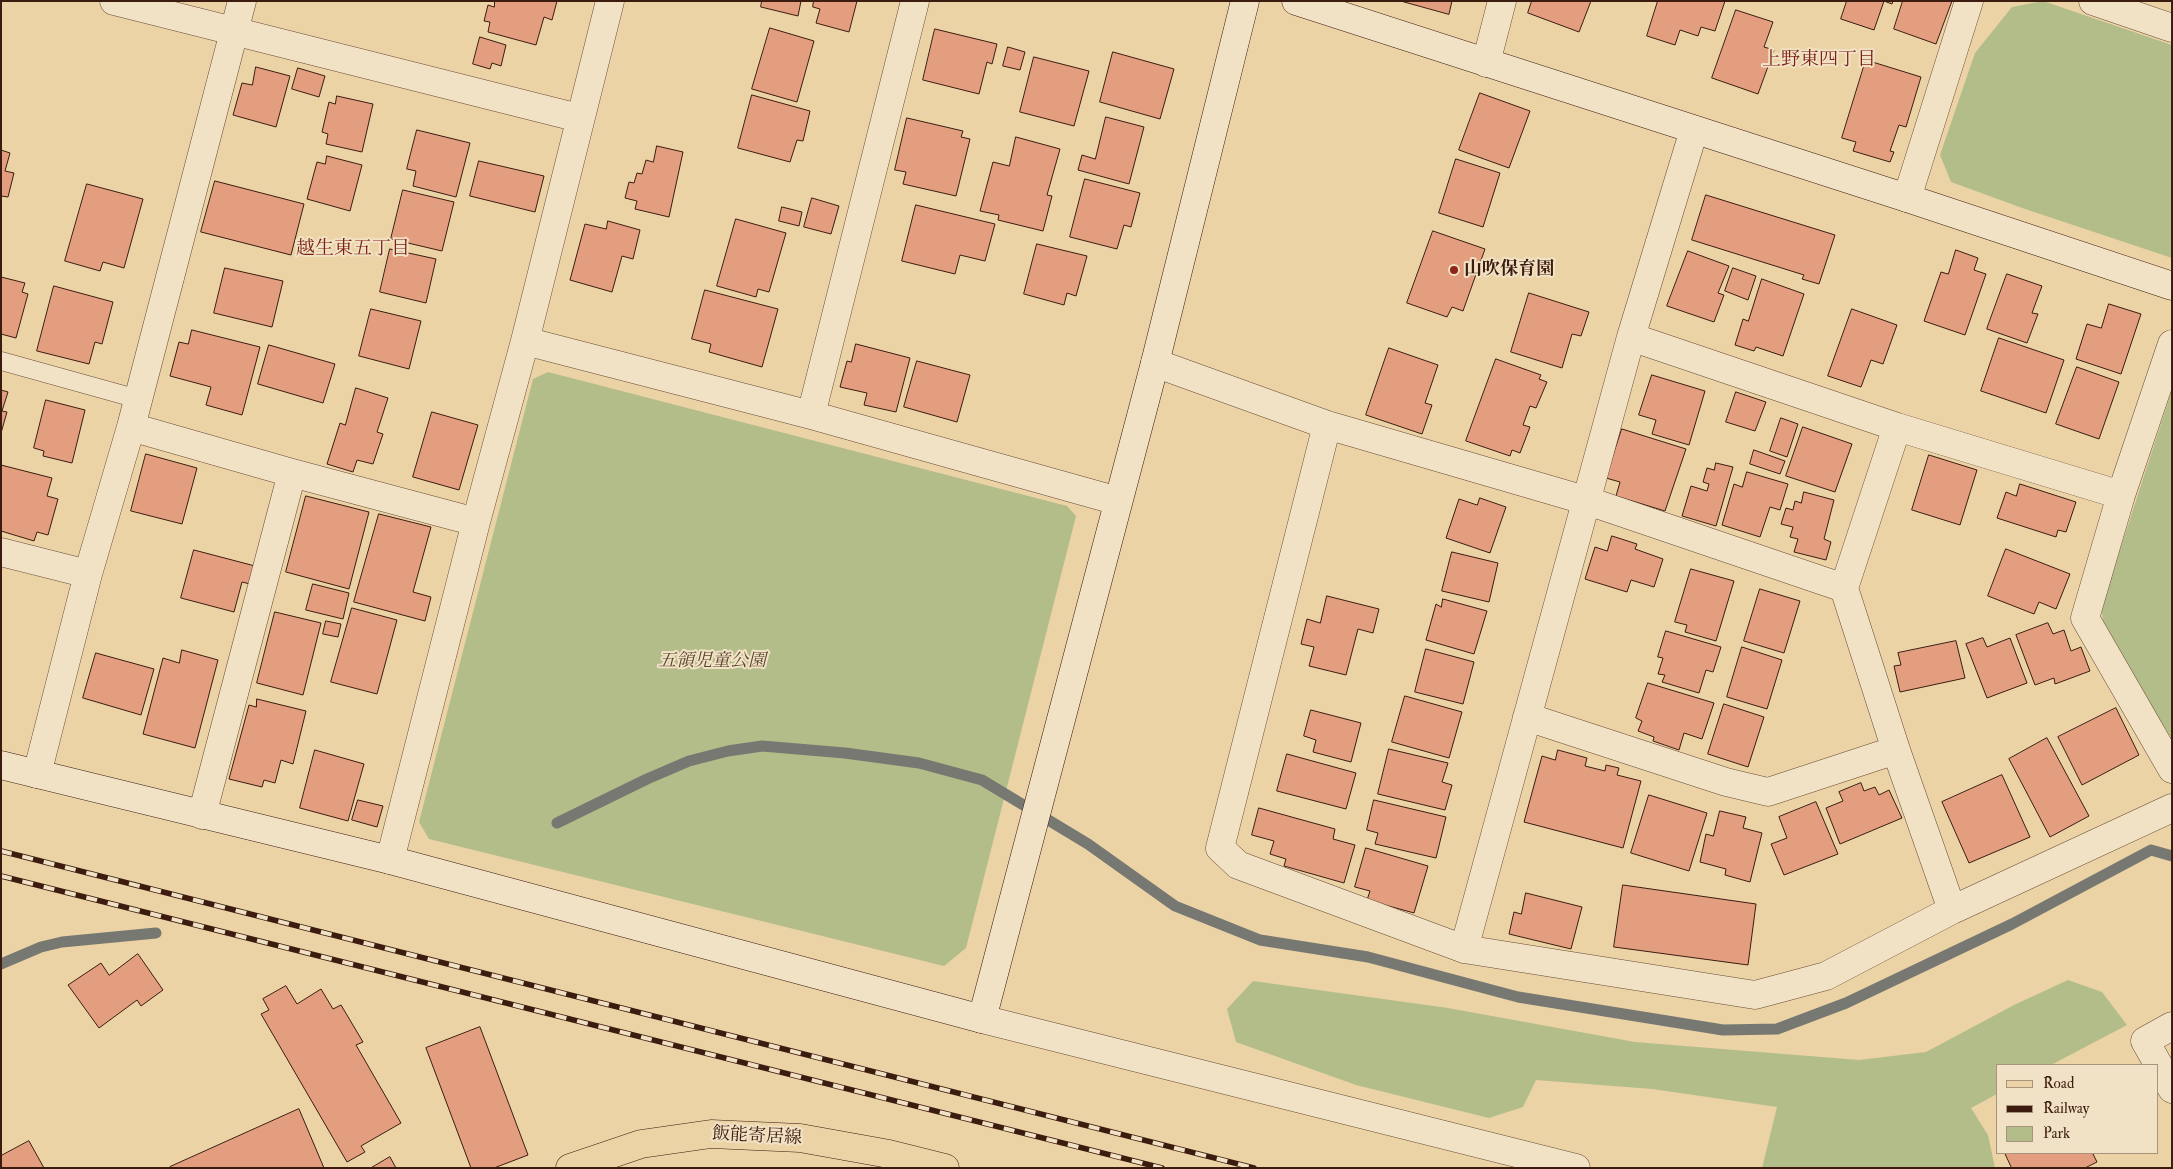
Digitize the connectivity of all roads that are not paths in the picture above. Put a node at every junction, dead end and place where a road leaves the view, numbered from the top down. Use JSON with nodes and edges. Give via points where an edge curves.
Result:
{"nodes":[{"id":1,"x":114,"y":1,"type":"edge"},
{"id":2,"x":242,"y":1,"type":"edge"},
{"id":3,"x":610,"y":1,"type":"edge"},
{"id":4,"x":915,"y":1,"type":"edge"},
{"id":5,"x":1245,"y":1,"type":"edge"},
{"id":6,"x":1296,"y":1,"type":"edge"},
{"id":7,"x":1502,"y":1,"type":"edge"},
{"id":8,"x":1969,"y":1,"type":"edge"},
{"id":9,"x":2094,"y":1,"type":"edge"},
{"id":10,"x":2172,"y":28,"type":"edge"},
{"id":11,"x":234,"y":31,"type":"junction"},
{"id":12,"x":1486,"y":63,"type":"junction"},
{"id":13,"x":580,"y":118,"type":"junction"},
{"id":14,"x":1694,"y":130,"type":"junction"},
{"id":15,"x":1907,"y":198,"type":"junction"},
{"id":16,"x":2172,"y":286,"type":"edge"},
{"id":17,"x":1632,"y":338,"type":"junction"},
{"id":18,"x":525,"y":341,"type":"junction"},
{"id":19,"x":2172,"y":344,"type":"edge"},
{"id":20,"x":1,"y":361,"type":"edge"},
{"id":21,"x":1155,"y":363,"type":"junction"},
{"id":22,"x":138,"y":400,"type":"junction"},
{"id":23,"x":810,"y":415,"type":"junction"},
{"id":24,"x":1327,"y":425,"type":"junction"},
{"id":25,"x":131,"y":427,"type":"junction"},
{"id":26,"x":1897,"y":427,"type":"junction"},
{"id":27,"x":292,"y":473,"type":"junction"},
{"id":28,"x":2121,"y":495,"type":"junction"},
{"id":29,"x":1118,"y":501,"type":"junction"},
{"id":30,"x":1588,"y":501,"type":"junction"},
{"id":31,"x":476,"y":522,"type":"junction"},
{"id":32,"x":1,"y":552,"type":"edge"},
{"id":33,"x":88,"y":574,"type":"junction"},
{"id":34,"x":1844,"y":588,"type":"junction"},
{"id":35,"x":1527,"y":717,"type":"junction"},
{"id":36,"x":1896,"y":750,"type":"junction"},
{"id":37,"x":1,"y":765,"type":"edge"},
{"id":38,"x":2172,"y":769,"type":"edge"},
{"id":39,"x":37,"y":774,"type":"junction"},
{"id":40,"x":2172,"y":808,"type":"edge"},
{"id":41,"x":202,"y":815,"type":"junction"},
{"id":42,"x":390,"y":860,"type":"junction"},
{"id":43,"x":1952,"y":910,"type":"junction"},
{"id":44,"x":1464,"y":949,"type":"junction"},
{"id":45,"x":982,"y":1019,"type":"junction"},
{"id":46,"x":2172,"y":1026,"type":"edge"},
{"id":47,"x":2158,"y":1064,"type":"edge"},
{"id":48,"x":2158,"y":1064,"type":"edge"},
{"id":49,"x":2172,"y":1089,"type":"edge"},
{"id":50,"x":570,"y":1168,"type":"edge"},
{"id":51,"x":945,"y":1168,"type":"edge"},
{"id":52,"x":1576,"y":1168,"type":"edge"}],
"edges":[{"from":1,"to":11,"type":"street"},
{"from":2,"to":11,"type":"street"},
{"from":3,"to":13,"type":"street"},
{"from":4,"to":23,"type":"street"},
{"from":5,"to":21,"type":"street"},
{"from":6,"to":12,"type":"street"},
{"from":7,"to":12,"type":"street"},
{"from":8,"to":15,"type":"street"},
{"from":9,"to":10,"type":"street"},
{"from":11,"to":13,"type":"street"},
{"from":11,"to":22,"type":"street"},
{"from":12,"to":14,"type":"street"},
{"from":13,"to":18,"type":"street"},
{"from":14,"to":15,"type":"street"},
{"from":14,"to":17,"type":"street"},
{"from":15,"to":16,"type":"street"},
{"from":17,"to":26,"type":"street"},
{"from":17,"to":30,"type":"street"},
{"from":18,"to":23,"type":"street"},
{"from":18,"to":31,"type":"street"},
{"from":19,"to":28,"type":"street"},
{"from":20,"to":22,"type":"lane"},
{"from":21,"to":24,"type":"street"},
{"from":21,"to":29,"type":"street"},
{"from":22,"to":25,"type":"street"},
{"from":23,"to":29,"type":"street"},
{"from":24,"to":30,"type":"street"},
{"from":24,"to":44,"type":"street","via":[[1220,848],[1238,865]]},
{"from":25,"to":27,"type":"street"},
{"from":25,"to":33,"type":"street"},
{"from":26,"to":28,"type":"street"},
{"from":26,"to":34,"type":"street"},
{"from":27,"to":31,"type":"street"},
{"from":27,"to":41,"type":"street"},
{"from":28,"to":38,"type":"street","via":[[2085,618]]},
{"from":29,"to":45,"type":"street"},
{"from":30,"to":34,"type":"street"},
{"from":30,"to":35,"type":"street"},
{"from":31,"to":42,"type":"street"},
{"from":32,"to":33,"type":"street"},
{"from":33,"to":39,"type":"street"},
{"from":34,"to":36,"type":"street"},
{"from":35,"to":36,"type":"street","via":[[1726,782],[1768,792]]},
{"from":35,"to":44,"type":"street"},
{"from":36,"to":43,"type":"street"},
{"from":37,"to":39,"type":"street"},
{"from":39,"to":41,"type":"street"},
{"from":40,"to":43,"type":"street"},
{"from":41,"to":42,"type":"street"},
{"from":42,"to":45,"type":"street"},
{"from":43,"to":44,"type":"street","via":[[1826,976],[1755,995]]},
{"from":45,"to":52,"type":"street"},
{"from":46,"to":48,"type":"street","via":[[2145,1041]]},
{"from":47,"to":49,"type":"street"},
{"from":50,"to":51,"type":"main road","name":"飯能寄居線","via":[[641,1144],[711,1134],[800,1138]]}]}
